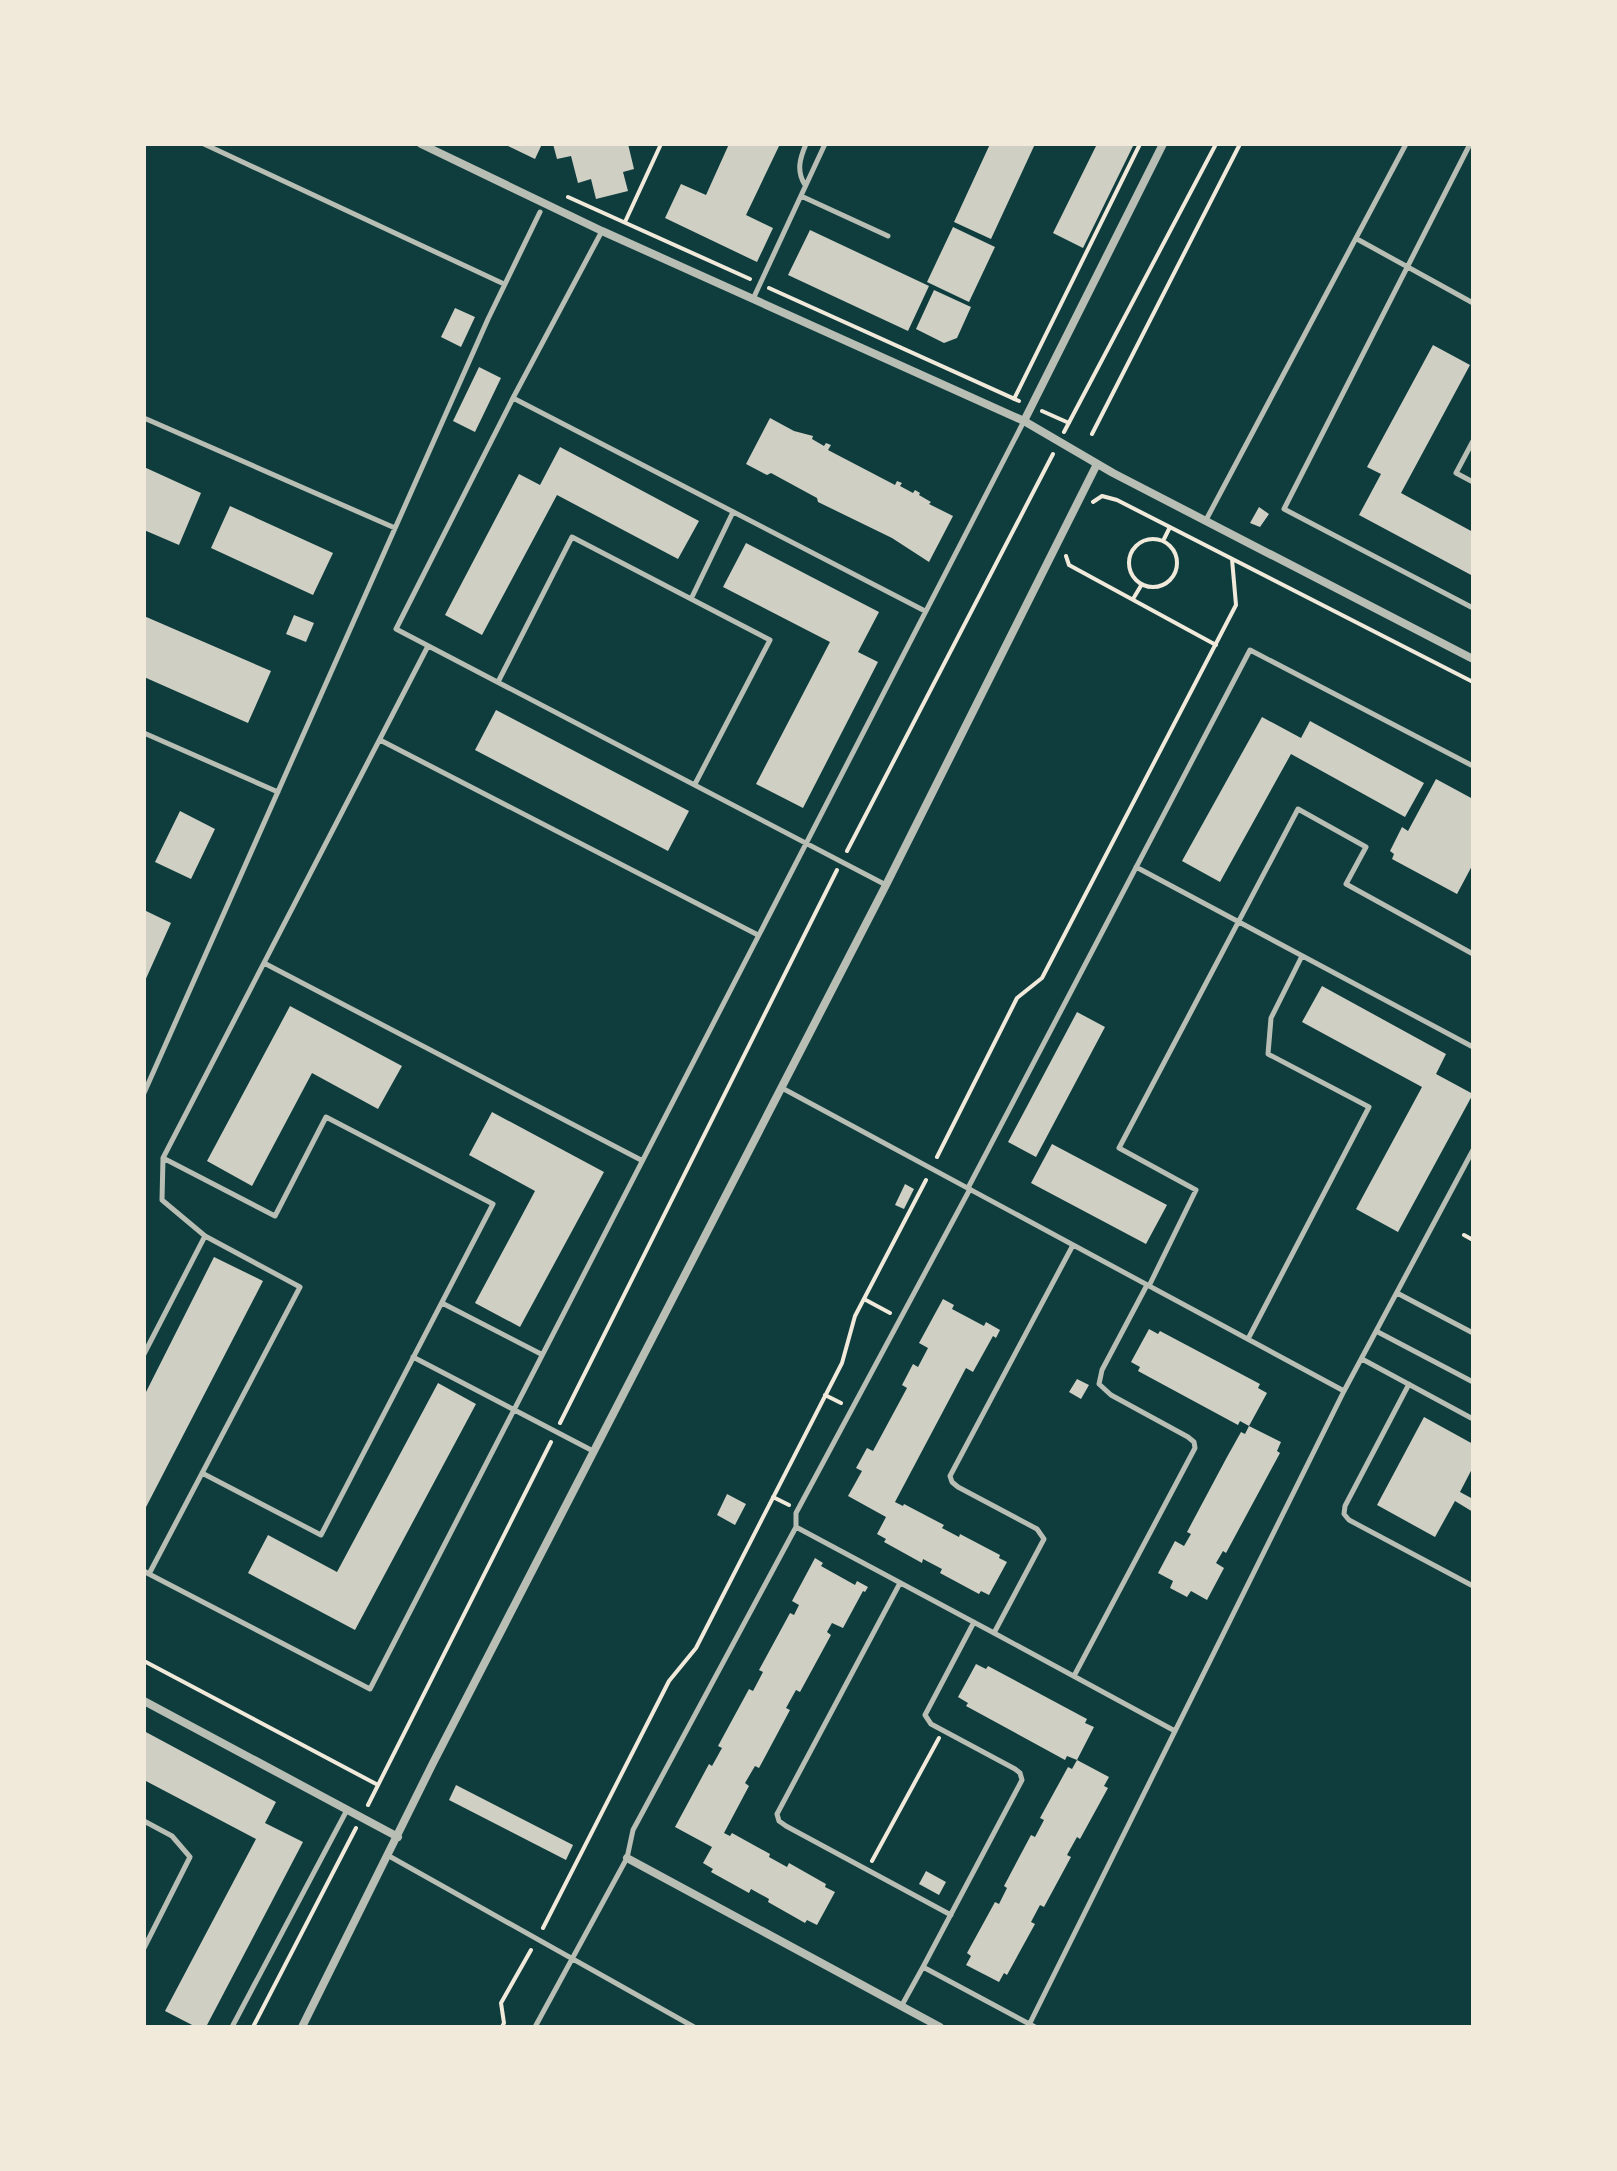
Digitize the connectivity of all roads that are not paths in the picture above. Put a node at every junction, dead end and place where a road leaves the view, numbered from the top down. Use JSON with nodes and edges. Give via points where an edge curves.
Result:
{"nodes":[{"id":1,"x":204,"y":144,"type":"edge"},
{"id":2,"x":421,"y":144,"type":"edge"},
{"id":3,"x":806,"y":144,"type":"edge"},
{"id":4,"x":825,"y":144,"type":"edge"},
{"id":5,"x":1163,"y":144,"type":"edge"},
{"id":6,"x":1406,"y":144,"type":"edge"},
{"id":7,"x":1470,"y":144,"type":"edge"},
{"id":8,"x":805,"y":185,"type":"junction"},
{"id":9,"x":801,"y":196,"type":"junction"},
{"id":10,"x":540,"y":212,"type":"dead end"},
{"id":11,"x":602,"y":231,"type":"junction"},
{"id":12,"x":888,"y":236,"type":"dead end"},
{"id":13,"x":1357,"y":239,"type":"junction"},
{"id":14,"x":1407,"y":266,"type":"junction"},
{"id":15,"x":504,"y":284,"type":"junction"},
{"id":16,"x":753,"y":299,"type":"junction"},
{"id":17,"x":1473,"y":303,"type":"edge"},
{"id":18,"x":513,"y":398,"type":"junction"},
{"id":19,"x":144,"y":418,"type":"edge"},
{"id":20,"x":1024,"y":421,"type":"junction"},
{"id":21,"x":1473,"y":441,"type":"edge"},
{"id":22,"x":1097,"y":464,"type":"junction"},
{"id":23,"x":1473,"y":482,"type":"edge"},
{"id":24,"x":733,"y":512,"type":"junction"},
{"id":25,"x":1206,"y":521,"type":"junction"},
{"id":26,"x":395,"y":528,"type":"junction"},
{"id":27,"x":691,"y":599,"type":"junction"},
{"id":28,"x":1473,"y":608,"type":"edge"},
{"id":29,"x":925,"y":611,"type":"junction"},
{"id":30,"x":428,"y":646,"type":"junction"},
{"id":31,"x":1473,"y":659,"type":"edge"},
{"id":32,"x":498,"y":682,"type":"junction"},
{"id":33,"x":144,"y":733,"type":"edge"},
{"id":34,"x":380,"y":740,"type":"junction"},
{"id":35,"x":1473,"y":766,"type":"edge"},
{"id":36,"x":695,"y":784,"type":"junction"},
{"id":37,"x":278,"y":792,"type":"junction"},
{"id":38,"x":806,"y":842,"type":"junction"},
{"id":39,"x":1136,"y":867,"type":"junction"},
{"id":40,"x":886,"y":885,"type":"junction"},
{"id":41,"x":1238,"y":922,"type":"junction"},
{"id":42,"x":758,"y":935,"type":"junction"},
{"id":43,"x":1473,"y":954,"type":"edge"},
{"id":44,"x":1302,"y":956,"type":"junction"},
{"id":45,"x":264,"y":963,"type":"junction"},
{"id":46,"x":1473,"y":1047,"type":"edge"},
{"id":47,"x":781,"y":1088,"type":"junction"},
{"id":48,"x":144,"y":1093,"type":"edge"},
{"id":49,"x":1473,"y":1150,"type":"edge"},
{"id":50,"x":163,"y":1158,"type":"junction"},
{"id":51,"x":641,"y":1160,"type":"junction"},
{"id":52,"x":969,"y":1189,"type":"junction"},
{"id":53,"x":205,"y":1236,"type":"junction"},
{"id":54,"x":1073,"y":1245,"type":"junction"},
{"id":55,"x":1148,"y":1285,"type":"junction"},
{"id":56,"x":1397,"y":1293,"type":"junction"},
{"id":57,"x":442,"y":1303,"type":"junction"},
{"id":58,"x":1376,"y":1331,"type":"junction"},
{"id":59,"x":1473,"y":1333,"type":"edge"},
{"id":60,"x":1248,"y":1339,"type":"junction"},
{"id":61,"x":144,"y":1354,"type":"edge"},
{"id":62,"x":541,"y":1354,"type":"junction"},
{"id":63,"x":413,"y":1357,"type":"junction"},
{"id":64,"x":1362,"y":1359,"type":"junction"},
{"id":65,"x":1473,"y":1382,"type":"edge"},
{"id":66,"x":1409,"y":1384,"type":"junction"},
{"id":67,"x":1344,"y":1391,"type":"junction"},
{"id":68,"x":512,"y":1410,"type":"junction"},
{"id":69,"x":1473,"y":1419,"type":"edge"},
{"id":70,"x":594,"y":1452,"type":"junction"},
{"id":71,"x":202,"y":1473,"type":"junction"},
{"id":72,"x":796,"y":1527,"type":"junction"},
{"id":73,"x":147,"y":1572,"type":"edge"},
{"id":74,"x":900,"y":1583,"type":"junction"},
{"id":75,"x":1473,"y":1586,"type":"edge"},
{"id":76,"x":974,"y":1622,"type":"junction"},
{"id":77,"x":994,"y":1633,"type":"junction"},
{"id":78,"x":1074,"y":1676,"type":"junction"},
{"id":79,"x":144,"y":1701,"type":"edge"},
{"id":80,"x":1175,"y":1731,"type":"junction"},
{"id":81,"x":347,"y":1810,"type":"junction"},
{"id":82,"x":144,"y":1821,"type":"edge"},
{"id":83,"x":398,"y":1837,"type":"junction"},
{"id":84,"x":389,"y":1856,"type":"junction"},
{"id":85,"x":627,"y":1858,"type":"junction"},
{"id":86,"x":951,"y":1915,"type":"junction"},
{"id":87,"x":144,"y":1948,"type":"edge"},
{"id":88,"x":572,"y":1958,"type":"junction"},
{"id":89,"x":923,"y":1967,"type":"junction"},
{"id":90,"x":901,"y":2006,"type":"junction"},
{"id":91,"x":1031,"y":2026,"type":"edge"},
{"id":92,"x":232,"y":2027,"type":"edge"},
{"id":93,"x":302,"y":2027,"type":"edge"},
{"id":94,"x":535,"y":2027,"type":"edge"},
{"id":95,"x":694,"y":2027,"type":"edge"},
{"id":96,"x":940,"y":2027,"type":"edge"}],
"edges":[{"from":1,"to":15,"type":"lane"},
{"from":2,"to":11,"type":"street"},
{"from":3,"to":8,"type":"lane","via":[[799,175]]},
{"from":4,"to":8,"type":"lane"},
{"from":5,"to":20,"type":"street"},
{"from":6,"to":13,"type":"lane"},
{"from":7,"to":14,"type":"lane"},
{"from":8,"to":9,"type":"lane"},
{"from":9,"to":12,"type":"lane"},
{"from":9,"to":16,"type":"lane"},
{"from":10,"to":15,"type":"lane"},
{"from":11,"to":16,"type":"street"},
{"from":11,"to":18,"type":"lane"},
{"from":13,"to":14,"type":"lane"},
{"from":13,"to":25,"type":"lane"},
{"from":14,"to":17,"type":"lane"},
{"from":14,"to":28,"type":"lane","via":[[1284,509]]},
{"from":15,"to":26,"type":"lane"},
{"from":16,"to":20,"type":"street"},
{"from":18,"to":24,"type":"lane"},
{"from":18,"to":30,"type":"lane","via":[[396,629]]},
{"from":19,"to":26,"type":"lane"},
{"from":20,"to":22,"type":"street"},
{"from":20,"to":29,"type":"lane"},
{"from":21,"to":23,"type":"lane","via":[[1456,473]]},
{"from":22,"to":25,"type":"street"},
{"from":22,"to":40,"type":"street"},
{"from":24,"to":27,"type":"lane"},
{"from":24,"to":29,"type":"lane"},
{"from":25,"to":31,"type":"street"},
{"from":26,"to":37,"type":"lane"},
{"from":27,"to":32,"type":"lane","via":[[572,537]]},
{"from":27,"to":36,"type":"lane","via":[[770,640]]},
{"from":29,"to":38,"type":"lane"},
{"from":30,"to":32,"type":"lane"},
{"from":30,"to":34,"type":"lane"},
{"from":32,"to":36,"type":"lane"},
{"from":33,"to":37,"type":"lane"},
{"from":34,"to":42,"type":"lane"},
{"from":34,"to":45,"type":"lane"},
{"from":35,"to":39,"type":"lane","via":[[1250,650]]},
{"from":36,"to":38,"type":"lane"},
{"from":37,"to":48,"type":"lane"},
{"from":38,"to":40,"type":"lane"},
{"from":38,"to":42,"type":"lane"},
{"from":39,"to":41,"type":"lane"},
{"from":39,"to":52,"type":"lane"},
{"from":40,"to":47,"type":"street"},
{"from":41,"to":43,"type":"lane","via":[[1298,809],[1366,847],[1346,884]]},
{"from":41,"to":44,"type":"lane"},
{"from":41,"to":55,"type":"lane","via":[[1119,1148],[1196,1190]]},
{"from":42,"to":51,"type":"lane"},
{"from":44,"to":46,"type":"lane"},
{"from":44,"to":60,"type":"lane","via":[[1271,1018],[1268,1054],[1369,1107]]},
{"from":45,"to":50,"type":"lane"},
{"from":45,"to":51,"type":"lane"},
{"from":47,"to":52,"type":"lane"},
{"from":47,"to":70,"type":"street"},
{"from":49,"to":56,"type":"lane"},
{"from":50,"to":53,"type":"lane","via":[[162,1200]]},
{"from":50,"to":57,"type":"lane","via":[[275,1216],[326,1117],[493,1204]]},
{"from":51,"to":62,"type":"lane"},
{"from":52,"to":54,"type":"lane"},
{"from":52,"to":72,"type":"lane","via":[[796,1513]]},
{"from":53,"to":61,"type":"lane"},
{"from":53,"to":71,"type":"lane","via":[[300,1287]]},
{"from":54,"to":55,"type":"lane"},
{"from":54,"to":77,"type":"lane","via":[[950,1476],[958,1487],[1037,1529],[1044,1539]]},
{"from":55,"to":60,"type":"lane"},
{"from":55,"to":78,"type":"lane","via":[[1099,1384],[1188,1437],[1195,1448]]},
{"from":56,"to":58,"type":"lane"},
{"from":56,"to":59,"type":"lane"},
{"from":57,"to":62,"type":"lane"},
{"from":57,"to":63,"type":"lane"},
{"from":58,"to":64,"type":"lane"},
{"from":58,"to":65,"type":"lane"},
{"from":60,"to":67,"type":"lane"},
{"from":62,"to":68,"type":"lane"},
{"from":63,"to":68,"type":"lane"},
{"from":63,"to":71,"type":"lane","via":[[321,1535]]},
{"from":64,"to":66,"type":"lane"},
{"from":64,"to":67,"type":"lane"},
{"from":66,"to":69,"type":"lane"},
{"from":66,"to":75,"type":"lane","via":[[1344,1514]]},
{"from":67,"to":80,"type":"lane"},
{"from":68,"to":70,"type":"lane"},
{"from":68,"to":73,"type":"lane","via":[[370,1689]]},
{"from":70,"to":83,"type":"street"},
{"from":71,"to":73,"type":"lane"},
{"from":72,"to":74,"type":"lane"},
{"from":72,"to":85,"type":"lane","via":[[633,1830]]},
{"from":74,"to":76,"type":"lane"},
{"from":74,"to":86,"type":"lane","via":[[777,1814],[786,1826]]},
{"from":76,"to":77,"type":"lane"},
{"from":76,"to":86,"type":"lane","via":[[925,1715],[927,1721],[1015,1769],[1022,1780]]},
{"from":77,"to":78,"type":"lane"},
{"from":78,"to":80,"type":"lane"},
{"from":79,"to":81,"type":"street"},
{"from":80,"to":91,"type":"lane"},
{"from":81,"to":83,"type":"street"},
{"from":81,"to":92,"type":"lane"},
{"from":82,"to":87,"type":"lane","via":[[172,1836],[190,1857]]},
{"from":83,"to":84,"type":"street"},
{"from":84,"to":88,"type":"lane"},
{"from":84,"to":93,"type":"street"},
{"from":85,"to":88,"type":"lane"},
{"from":85,"to":90,"type":"street"},
{"from":86,"to":89,"type":"lane"},
{"from":88,"to":94,"type":"lane"},
{"from":88,"to":95,"type":"lane"},
{"from":89,"to":90,"type":"lane"},
{"from":89,"to":91,"type":"lane"},
{"from":90,"to":96,"type":"street"}]}
